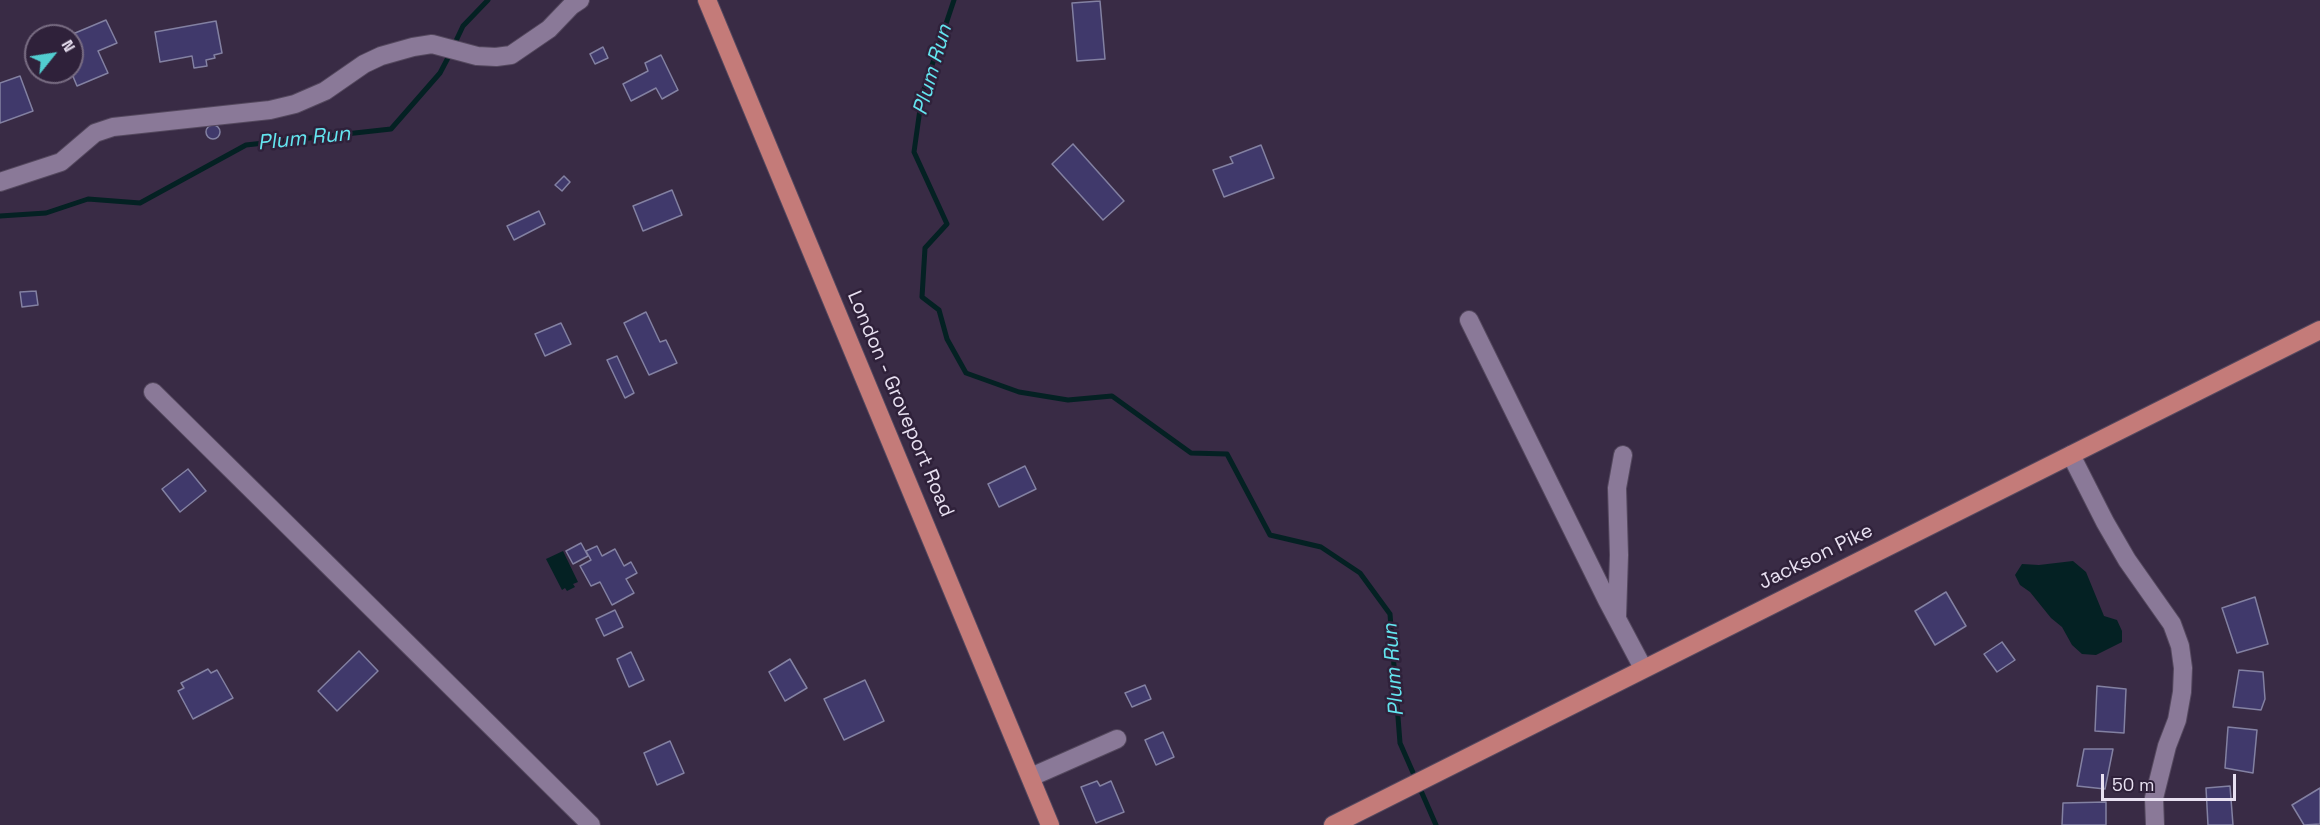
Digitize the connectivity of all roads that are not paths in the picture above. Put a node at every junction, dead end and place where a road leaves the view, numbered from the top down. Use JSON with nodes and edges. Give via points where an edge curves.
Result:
{"nodes":[{"id":1,"x":580,"y":0,"type":"edge"},
{"id":2,"x":707,"y":0,"type":"edge"},
{"id":3,"x":0,"y":182,"type":"edge"},
{"id":4,"x":1469,"y":320,"type":"dead end"},
{"id":5,"x":2320,"y":330,"type":"edge"},
{"id":6,"x":153,"y":392,"type":"dead end"},
{"id":7,"x":1623,"y":455,"type":"dead end"},
{"id":8,"x":2071,"y":455,"type":"junction"},
{"id":9,"x":1617,"y":619,"type":"junction"},
{"id":10,"x":1643,"y":668,"type":"junction"},
{"id":11,"x":1117,"y":739,"type":"dead end"},
{"id":12,"x":1031,"y":777,"type":"junction"},
{"id":13,"x":591,"y":825,"type":"edge"},
{"id":14,"x":1050,"y":825,"type":"edge"},
{"id":15,"x":1333,"y":825,"type":"edge"},
{"id":16,"x":2155,"y":825,"type":"edge"}],
"edges":[{"from":1,"to":3,"type":"street","via":[[549,29],[511,55],[496,57],[432,44],[381,56],[325,91],[295,104],[113,127],[95,133],[61,162]]},
{"from":2,"to":12,"type":"main road","name":"London - Groveport Road"},
{"from":4,"to":9,"type":"street"},
{"from":5,"to":8,"type":"main road","name":"Jackson Pike"},
{"from":6,"to":13,"type":"street"},
{"from":7,"to":9,"type":"street","via":[[1617,488]]},
{"from":8,"to":10,"type":"main road","name":"Jackson Pike"},
{"from":8,"to":16,"type":"street","via":[[2110,532],[2172,624],[2180,646],[2182,692],[2154,798]]},
{"from":9,"to":10,"type":"street"},
{"from":10,"to":15,"type":"main road","name":"Jackson Pike"},
{"from":11,"to":12,"type":"street"},
{"from":12,"to":14,"type":"main road","name":"London - Groveport Road"}]}
